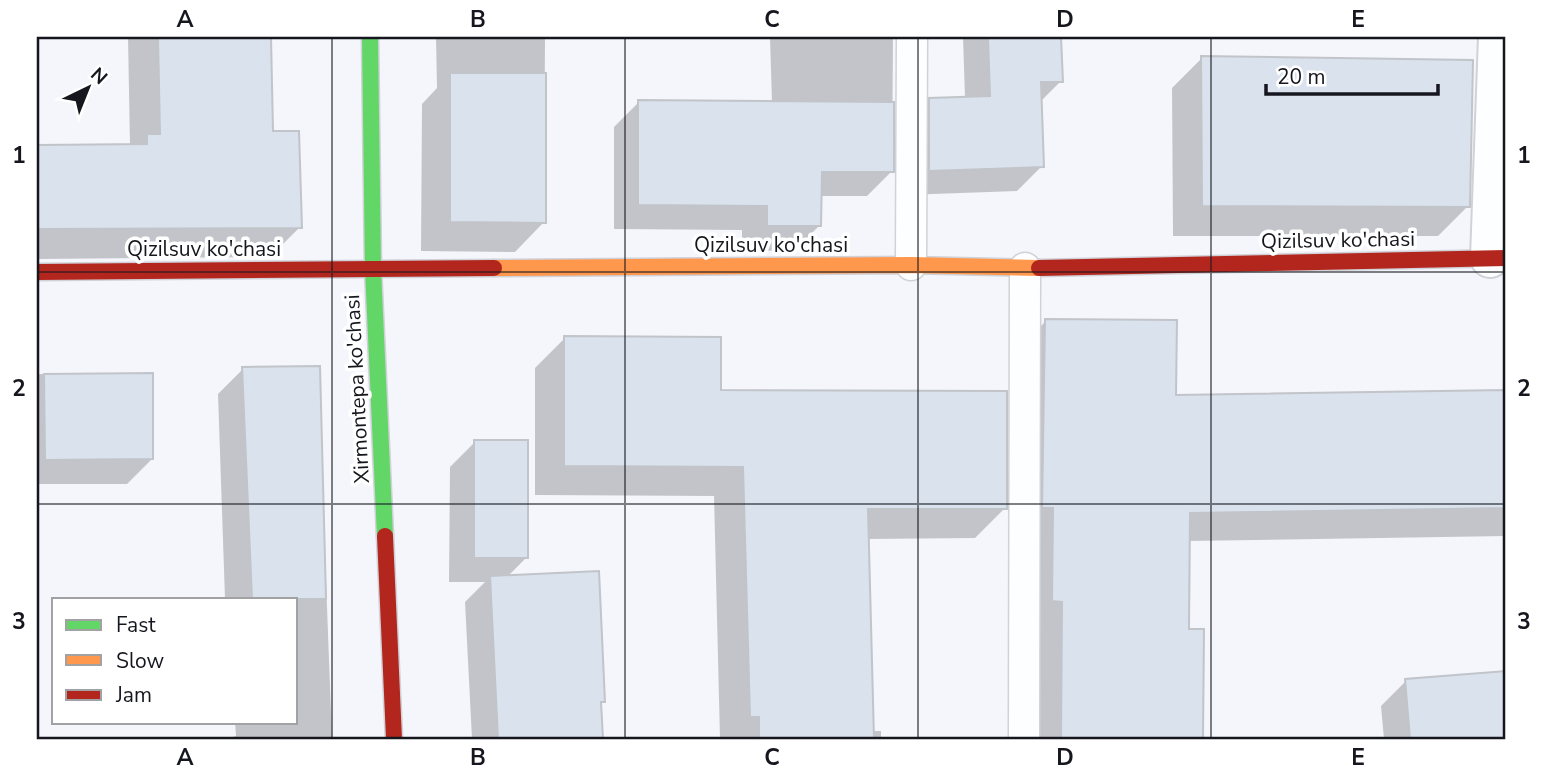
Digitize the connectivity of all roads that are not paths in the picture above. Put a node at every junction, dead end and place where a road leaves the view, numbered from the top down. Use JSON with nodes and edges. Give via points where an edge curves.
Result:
{"nodes":[{"id":1,"x":370,"y":37,"type":"edge"},
{"id":2,"x":912,"y":37,"type":"edge"},
{"id":3,"x":1499,"y":37,"type":"edge"},
{"id":4,"x":1498,"y":258,"type":"edge"},
{"id":5,"x":911,"y":265,"type":"junction"},
{"id":6,"x":1026,"y":268,"type":"junction"},
{"id":7,"x":373,"y":269,"type":"junction"},
{"id":8,"x":37,"y":272,"type":"edge"},
{"id":9,"x":394,"y":739,"type":"edge"},
{"id":10,"x":1024,"y":739,"type":"edge"}],
"edges":[{"from":1,"to":7,"type":"street","name":"Xirmontepa ko'chasi"},
{"from":2,"to":5,"type":"lane"},
{"from":3,"to":4,"type":"street"},
{"from":4,"to":6,"type":"street","name":"Qizilsuv ko'chasi"},
{"from":5,"to":6,"type":"street","name":"Qizilsuv ko'chasi"},
{"from":5,"to":7,"type":"street","name":"Qizilsuv ko'chasi"},
{"from":6,"to":10,"type":"lane"},
{"from":7,"to":8,"type":"street","name":"Qizilsuv ko'chasi"},
{"from":7,"to":9,"type":"street","name":"Xirmontepa ko'chasi"}]}
